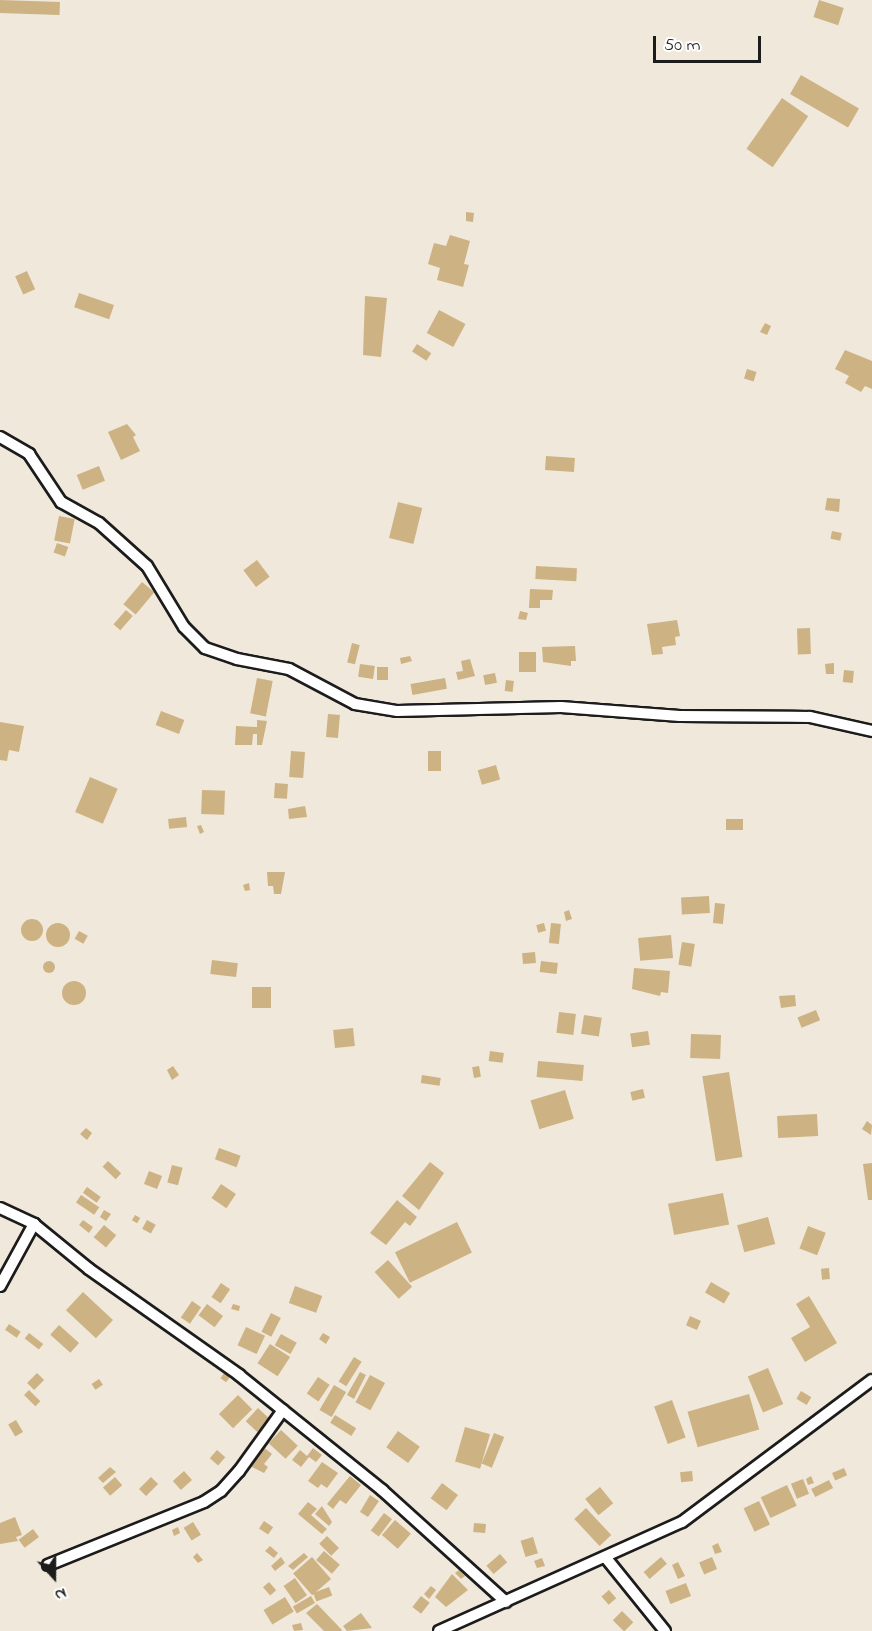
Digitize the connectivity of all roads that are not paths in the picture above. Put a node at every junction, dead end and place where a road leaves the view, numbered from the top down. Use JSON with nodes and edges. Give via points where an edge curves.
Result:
{"nodes":[{"id":1,"x":0,"y":437,"type":"edge"},
{"id":2,"x":872,"y":731,"type":"edge"},
{"id":3,"x":0,"y":1208,"type":"edge"},
{"id":4,"x":34,"y":1224,"type":"junction"},
{"id":5,"x":0,"y":1286,"type":"edge"},
{"id":6,"x":872,"y":1380,"type":"edge"},
{"id":7,"x":283,"y":1410,"type":"junction"},
{"id":8,"x":606,"y":1558,"type":"junction"},
{"id":9,"x":48,"y":1565,"type":"dead end"},
{"id":10,"x":506,"y":1602,"type":"junction"},
{"id":11,"x":439,"y":1631,"type":"edge"},
{"id":12,"x":665,"y":1631,"type":"edge"}],
"edges":[{"from":1,"to":2,"type":"street","via":[[29,454],[61,502],[99,523],[147,566],[184,627],[205,648],[289,669],[355,704],[397,711],[561,707],[680,716],[810,717]]},
{"from":3,"to":4,"type":"street"},
{"from":4,"to":5,"type":"street"},
{"from":4,"to":7,"type":"street","via":[[89,1269]]},
{"from":6,"to":8,"type":"street","via":[[708,1506]]},
{"from":7,"to":9,"type":"street","via":[[239,1471],[222,1491],[204,1503]]},
{"from":7,"to":10,"type":"street","via":[[382,1490]]},
{"from":8,"to":10,"type":"street"},
{"from":8,"to":12,"type":"street"},
{"from":10,"to":11,"type":"street"}]}
